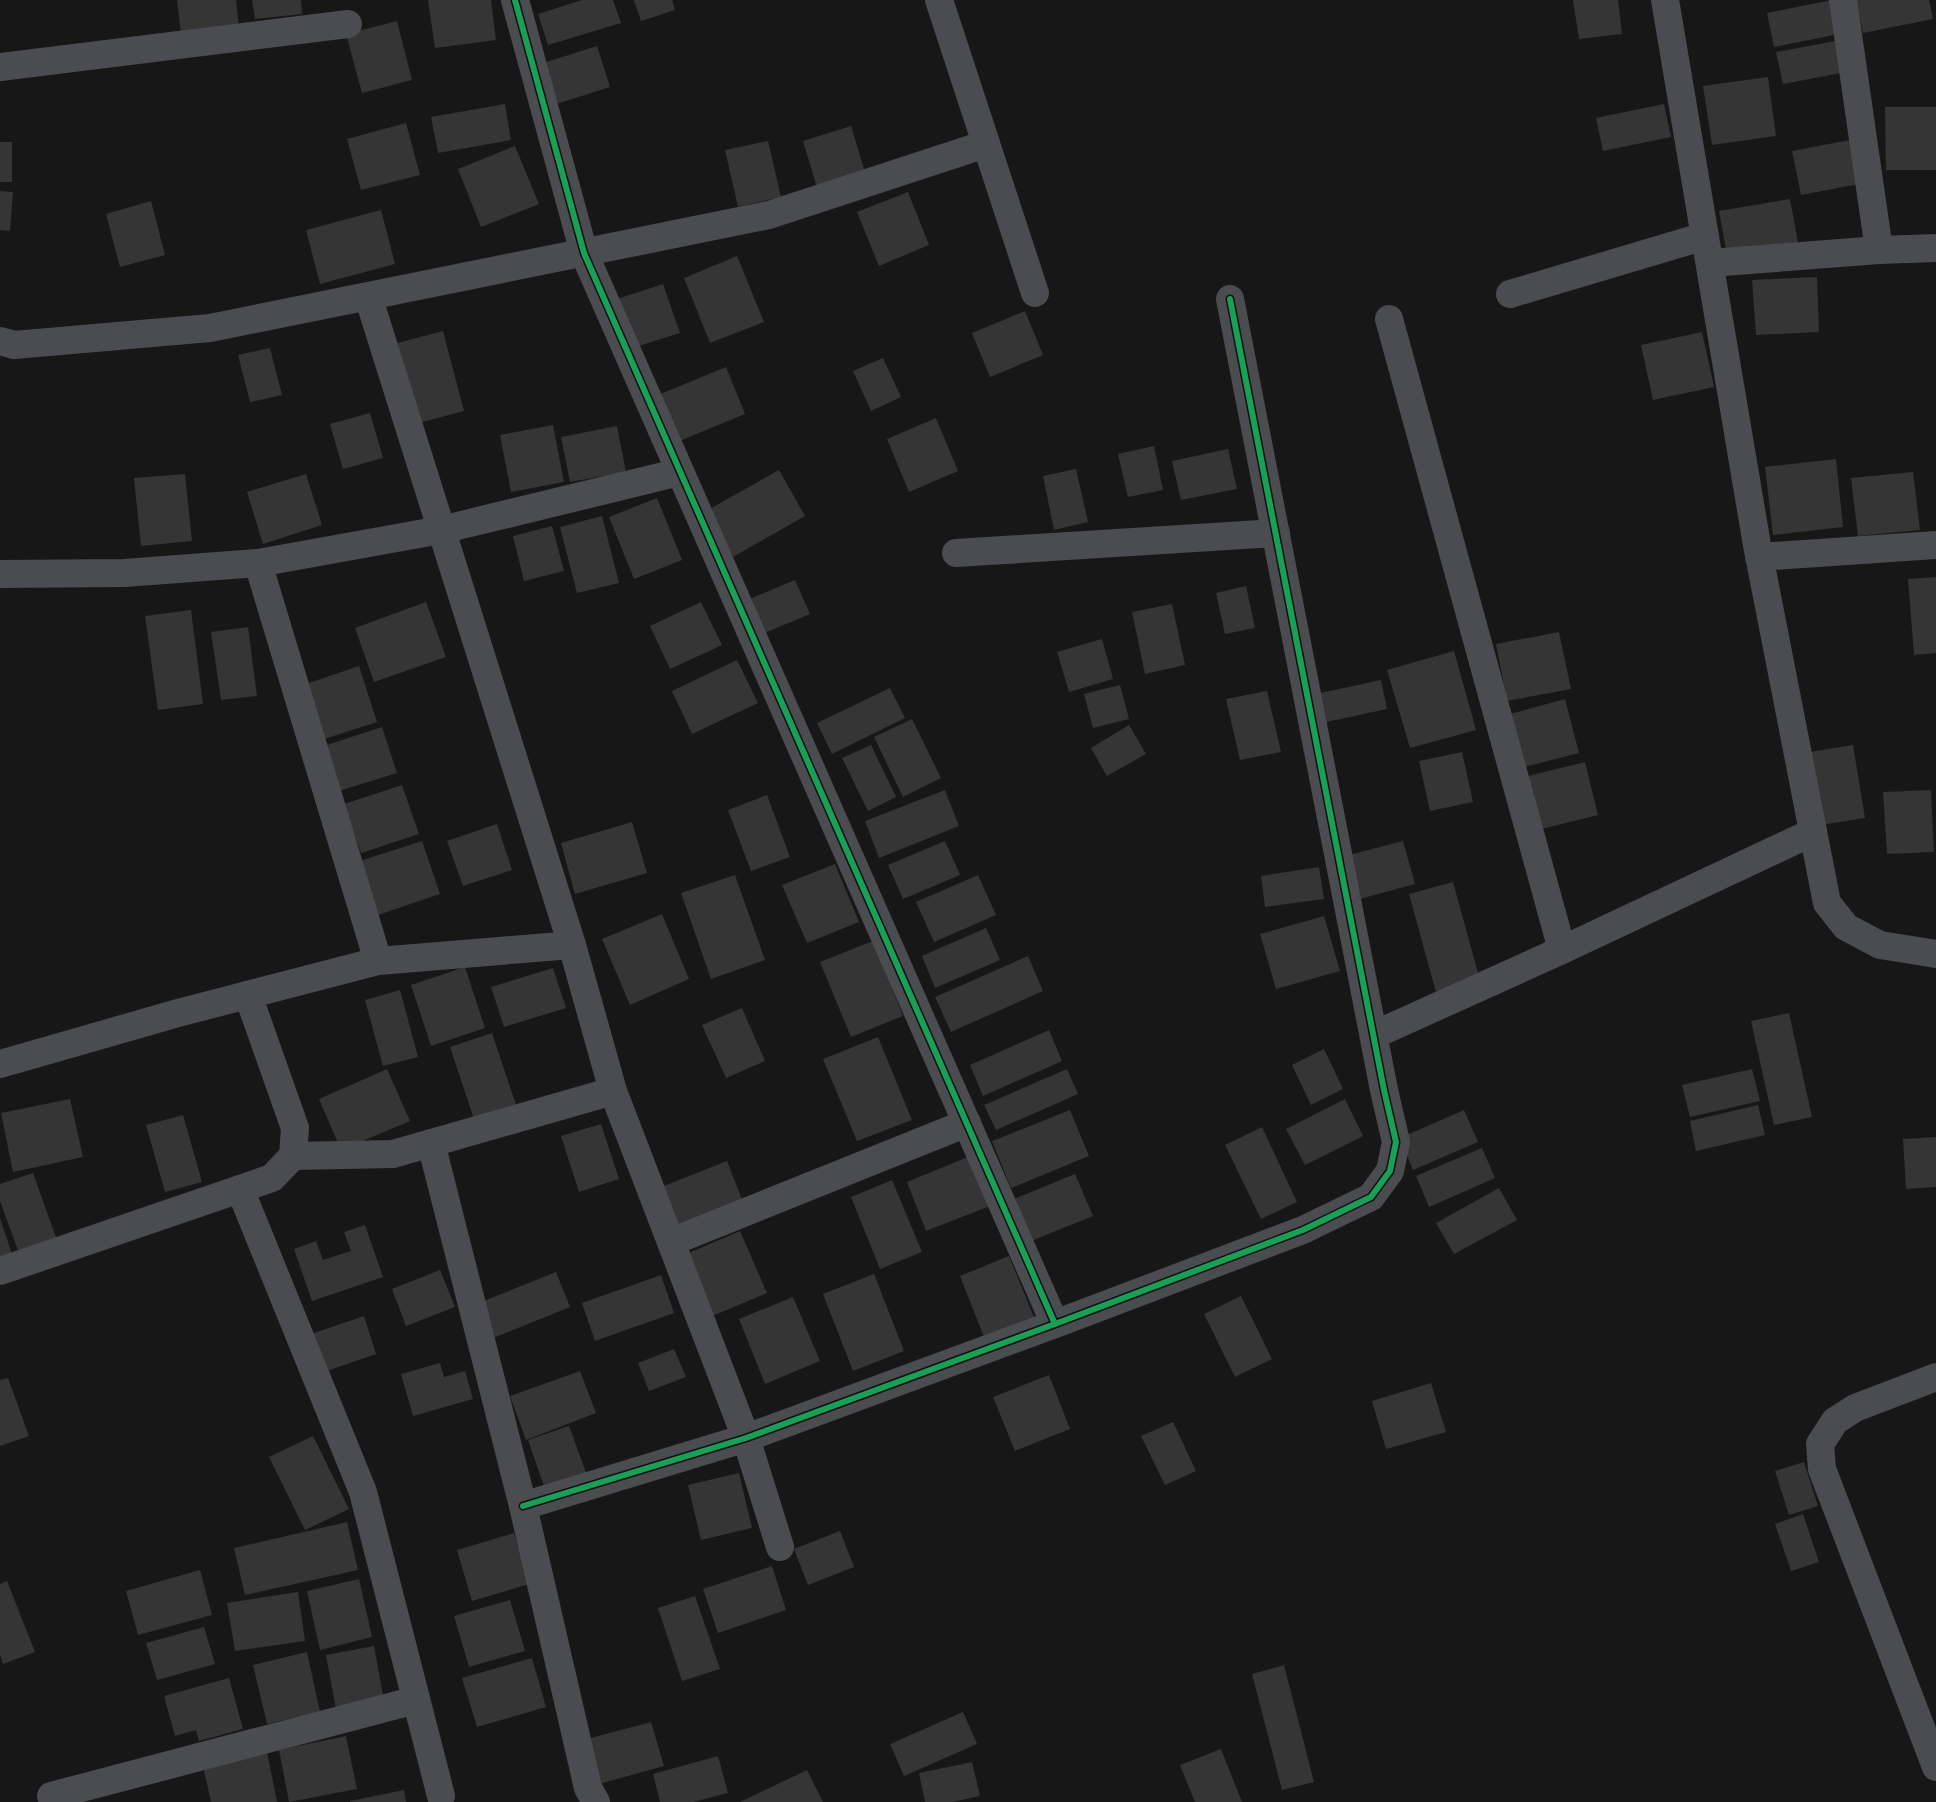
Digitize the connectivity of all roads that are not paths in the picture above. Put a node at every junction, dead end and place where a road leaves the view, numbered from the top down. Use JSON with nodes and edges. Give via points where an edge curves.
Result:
{"nodes":[{"id":1,"x":515,"y":0,"type":"edge"},
{"id":2,"x":939,"y":0,"type":"edge"},
{"id":3,"x":1665,"y":0,"type":"edge"},
{"id":4,"x":1843,"y":0,"type":"edge"},
{"id":5,"x":348,"y":24,"type":"dead end"},
{"id":6,"x":0,"y":67,"type":"edge"},
{"id":7,"x":986,"y":144,"type":"junction"},
{"id":8,"x":1705,"y":236,"type":"junction"},
{"id":9,"x":1936,"y":248,"type":"edge"},
{"id":10,"x":1879,"y":250,"type":"junction"},
{"id":11,"x":584,"y":253,"type":"junction"},
{"id":12,"x":1710,"y":263,"type":"junction"},
{"id":13,"x":1036,"y":293,"type":"dead end"},
{"id":14,"x":1510,"y":294,"type":"dead end"},
{"id":15,"x":368,"y":296,"type":"junction"},
{"id":16,"x":1230,"y":300,"type":"dead end"},
{"id":17,"x":1389,"y":319,"type":"dead end"},
{"id":18,"x":0,"y":341,"type":"edge"},
{"id":19,"x":680,"y":472,"type":"junction"},
{"id":20,"x":441,"y":530,"type":"junction"},
{"id":21,"x":1276,"y":533,"type":"junction"},
{"id":22,"x":1936,"y":545,"type":"edge"},
{"id":23,"x":956,"y":553,"type":"dead end"},
{"id":24,"x":1759,"y":557,"type":"junction"},
{"id":25,"x":258,"y":564,"type":"junction"},
{"id":26,"x":0,"y":574,"type":"edge"},
{"id":27,"x":1813,"y":832,"type":"junction"},
{"id":28,"x":572,"y":945,"type":"junction"},
{"id":29,"x":1562,"y":950,"type":"junction"},
{"id":30,"x":1936,"y":954,"type":"edge"},
{"id":31,"x":378,"y":961,"type":"junction"},
{"id":32,"x":248,"y":995,"type":"junction"},
{"id":33,"x":1374,"y":1035,"type":"junction"},
{"id":34,"x":0,"y":1064,"type":"edge"},
{"id":35,"x":613,"y":1091,"type":"junction"},
{"id":36,"x":967,"y":1123,"type":"junction"},
{"id":37,"x":431,"y":1143,"type":"junction"},
{"id":38,"x":293,"y":1156,"type":"junction"},
{"id":39,"x":240,"y":1189,"type":"junction"},
{"id":40,"x":671,"y":1242,"type":"junction"},
{"id":41,"x":0,"y":1271,"type":"edge"},
{"id":42,"x":1055,"y":1324,"type":"junction"},
{"id":43,"x":1936,"y":1377,"type":"edge"},
{"id":44,"x":746,"y":1438,"type":"junction"},
{"id":45,"x":522,"y":1506,"type":"junction"},
{"id":46,"x":780,"y":1547,"type":"dead end"},
{"id":47,"x":416,"y":1700,"type":"junction"},
{"id":48,"x":1936,"y":1767,"type":"edge"},
{"id":49,"x":51,"y":1796,"type":"dead end"},
{"id":50,"x":440,"y":1796,"type":"dead end"},
{"id":51,"x":596,"y":1802,"type":"edge"}],
"edges":[{"from":1,"to":11,"type":"street"},
{"from":2,"to":7,"type":"street"},
{"from":3,"to":8,"type":"street"},
{"from":4,"to":10,"type":"street"},
{"from":5,"to":6,"type":"street"},
{"from":7,"to":11,"type":"street","via":[[770,215]]},
{"from":7,"to":13,"type":"street"},
{"from":8,"to":12,"type":"street"},
{"from":8,"to":14,"type":"street"},
{"from":9,"to":10,"type":"street"},
{"from":10,"to":12,"type":"street"},
{"from":11,"to":15,"type":"street"},
{"from":11,"to":19,"type":"street"},
{"from":12,"to":24,"type":"street"},
{"from":15,"to":18,"type":"street","via":[[210,328],[14,345]]},
{"from":15,"to":20,"type":"street"},
{"from":16,"to":21,"type":"street"},
{"from":17,"to":29,"type":"street"},
{"from":19,"to":20,"type":"street"},
{"from":19,"to":36,"type":"street"},
{"from":20,"to":25,"type":"street"},
{"from":20,"to":28,"type":"street"},
{"from":21,"to":23,"type":"street"},
{"from":21,"to":33,"type":"street"},
{"from":22,"to":24,"type":"street"},
{"from":24,"to":27,"type":"street"},
{"from":25,"to":26,"type":"street","via":[[124,573]]},
{"from":25,"to":31,"type":"street"},
{"from":27,"to":29,"type":"street"},
{"from":27,"to":30,"type":"street","via":[[1827,903],[1846,927],[1880,945]]},
{"from":28,"to":31,"type":"street"},
{"from":28,"to":35,"type":"street"},
{"from":29,"to":33,"type":"street"},
{"from":31,"to":32,"type":"street"},
{"from":32,"to":34,"type":"street"},
{"from":32,"to":38,"type":"street","via":[[295,1128]]},
{"from":33,"to":42,"type":"street","via":[[1396,1142],[1390,1171],[1371,1197],[1303,1230]]},
{"from":35,"to":37,"type":"street"},
{"from":35,"to":40,"type":"street"},
{"from":36,"to":40,"type":"street"},
{"from":36,"to":42,"type":"street"},
{"from":37,"to":38,"type":"street","via":[[393,1154]]},
{"from":37,"to":45,"type":"street"},
{"from":38,"to":39,"type":"street","via":[[272,1178]]},
{"from":39,"to":41,"type":"street"},
{"from":39,"to":47,"type":"street","via":[[363,1492]]},
{"from":40,"to":44,"type":"street"},
{"from":42,"to":44,"type":"street"},
{"from":43,"to":48,"type":"street","via":[[1855,1408],[1835,1421],[1820,1444],[1822,1469]]},
{"from":44,"to":45,"type":"street"},
{"from":44,"to":46,"type":"street"},
{"from":45,"to":51,"type":"street","via":[[588,1788]]},
{"from":47,"to":49,"type":"street"},
{"from":47,"to":50,"type":"street"}]}
